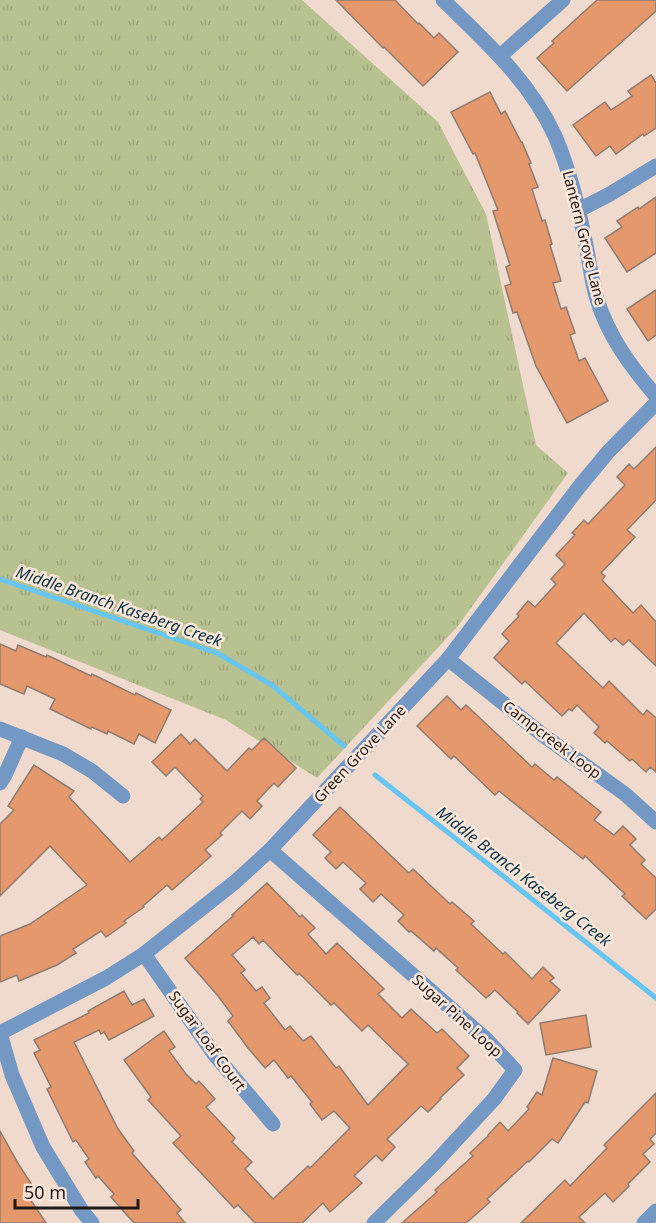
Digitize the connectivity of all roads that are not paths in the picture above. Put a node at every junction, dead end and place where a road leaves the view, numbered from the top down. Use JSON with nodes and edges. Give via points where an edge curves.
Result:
{"nodes":[{"id":1,"x":443,"y":0,"type":"edge"},
{"id":2,"x":563,"y":0,"type":"edge"},
{"id":3,"x":500,"y":56,"type":"junction"},
{"id":4,"x":656,"y":166,"type":"edge"},
{"id":5,"x":579,"y":210,"type":"junction"},
{"id":6,"x":656,"y":396,"type":"edge"},
{"id":7,"x":656,"y":403,"type":"edge"},
{"id":8,"x":448,"y":660,"type":"junction"},
{"id":9,"x":0,"y":729,"type":"edge"},
{"id":10,"x":22,"y":737,"type":"junction"},
{"id":11,"x":0,"y":783,"type":"edge"},
{"id":12,"x":123,"y":796,"type":"dead end"},
{"id":13,"x":656,"y":822,"type":"edge"},
{"id":14,"x":270,"y":850,"type":"junction"},
{"id":15,"x":144,"y":954,"type":"junction"},
{"id":16,"x":0,"y":1033,"type":"edge"},
{"id":17,"x":273,"y":1124,"type":"dead end"},
{"id":18,"x":656,"y":1211,"type":"edge"},
{"id":19,"x":92,"y":1223,"type":"edge"},
{"id":20,"x":374,"y":1223,"type":"edge"},
{"id":21,"x":644,"y":1223,"type":"edge"}],
"edges":[{"from":1,"to":3,"type":"street","name":"Lantern Grove Lane"},
{"from":2,"to":3,"type":"street"},
{"from":3,"to":5,"type":"street","name":"Lantern Grove Lane","via":[[532,96],[554,135]]},
{"from":4,"to":5,"type":"street"},
{"from":5,"to":6,"type":"street","name":"Lantern Grove Lane","via":[[597,299],[614,341]]},
{"from":7,"to":8,"type":"street","name":"Green Grove Lane","via":[[608,452]]},
{"from":8,"to":13,"type":"street","name":"Campcreek Loop","via":[[625,794]]},
{"from":8,"to":14,"type":"street","name":"Green Grove Lane"},
{"from":9,"to":10,"type":"street"},
{"from":10,"to":11,"type":"street"},
{"from":10,"to":12,"type":"street","via":[[63,754]]},
{"from":14,"to":15,"type":"street","name":"Green Grove Lane"},
{"from":14,"to":20,"type":"street","name":"Sugar Pine Loop","via":[[515,1070],[494,1099]]},
{"from":15,"to":16,"type":"street","name":"Green Grove Lane"},
{"from":15,"to":17,"type":"street","name":"Sugar Loaf Court","via":[[214,1054]]},
{"from":16,"to":19,"type":"street","via":[[12,1075],[43,1147]]},
{"from":18,"to":21,"type":"street"}]}
